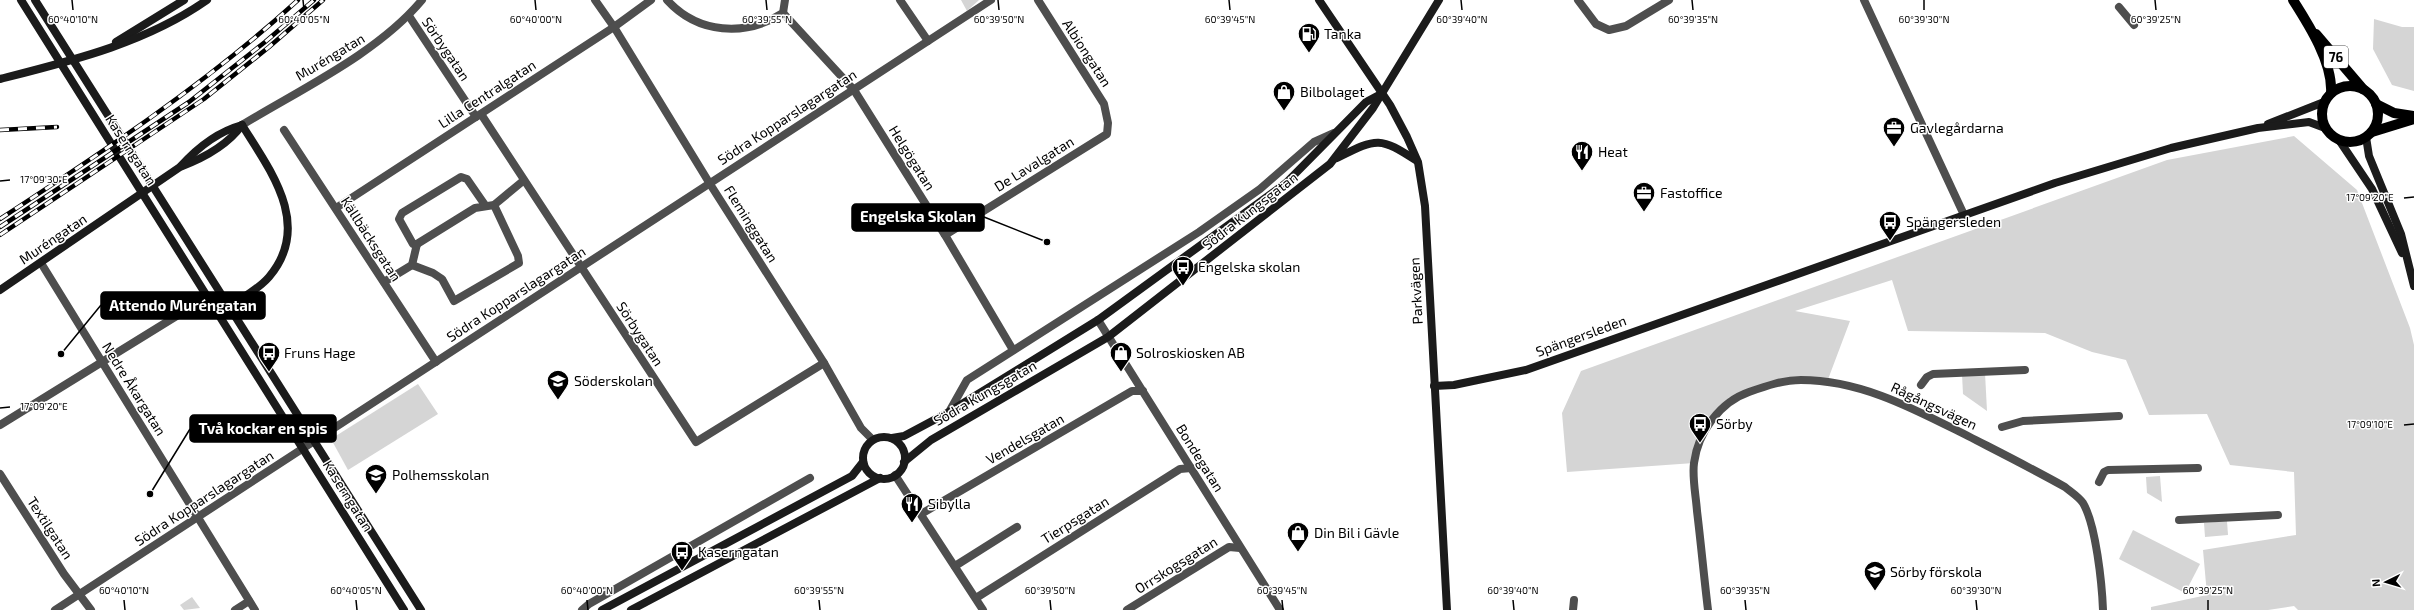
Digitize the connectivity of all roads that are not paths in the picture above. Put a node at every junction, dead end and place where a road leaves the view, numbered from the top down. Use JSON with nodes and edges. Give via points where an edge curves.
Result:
{"nodes":[{"id":1,"x":21,"y":0,"type":"edge"},
{"id":2,"x":35,"y":0,"type":"edge"},
{"id":3,"x":184,"y":0,"type":"edge"},
{"id":4,"x":207,"y":0,"type":"edge"},
{"id":5,"x":422,"y":0,"type":"edge"},
{"id":6,"x":595,"y":0,"type":"edge"},
{"id":7,"x":651,"y":0,"type":"edge"},
{"id":8,"x":667,"y":0,"type":"edge"},
{"id":9,"x":785,"y":0,"type":"edge"},
{"id":10,"x":900,"y":0,"type":"edge"},
{"id":11,"x":991,"y":0,"type":"edge"},
{"id":12,"x":1038,"y":0,"type":"edge"},
{"id":13,"x":1319,"y":0,"type":"edge"},
{"id":14,"x":1439,"y":0,"type":"edge"},
{"id":15,"x":1578,"y":0,"type":"edge"},
{"id":16,"x":1669,"y":0,"type":"edge"},
{"id":17,"x":1864,"y":0,"type":"edge"},
{"id":18,"x":2293,"y":0,"type":"edge"},
{"id":19,"x":2119,"y":7,"type":"dead end"},
{"id":20,"x":783,"y":13,"type":"junction"},
{"id":21,"x":409,"y":16,"type":"junction"},
{"id":22,"x":2134,"y":25,"type":"dead end"},
{"id":23,"x":2309,"y":25,"type":"junction"},
{"id":24,"x":614,"y":26,"type":"junction"},
{"id":25,"x":928,"y":41,"type":"junction"},
{"id":26,"x":109,"y":47,"type":"junction"},
{"id":27,"x":0,"y":79,"type":"edge"},
{"id":28,"x":2363,"y":89,"type":"junction"},
{"id":29,"x":854,"y":90,"type":"junction"},
{"id":30,"x":2331,"y":93,"type":"junction"},
{"id":31,"x":1382,"y":94,"type":"junction"},
{"id":32,"x":2324,"y":102,"type":"junction"},
{"id":33,"x":2376,"y":104,"type":"junction"},
{"id":34,"x":479,"y":116,"type":"junction"},
{"id":35,"x":2414,"y":116,"type":"edge"},
{"id":36,"x":2414,"y":119,"type":"edge"},
{"id":37,"x":1108,"y":123,"type":"joint"},
{"id":38,"x":242,"y":125,"type":"junction"},
{"id":39,"x":2258,"y":128,"type":"junction"},
{"id":40,"x":2325,"y":128,"type":"junction"},
{"id":41,"x":284,"y":130,"type":"dead end"},
{"id":42,"x":1339,"y":131,"type":"junction"},
{"id":43,"x":2369,"y":135,"type":"junction"},
{"id":44,"x":2339,"y":140,"type":"junction"},
{"id":45,"x":1335,"y":159,"type":"junction"},
{"id":46,"x":1418,"y":162,"type":"junction"},
{"id":47,"x":523,"y":181,"type":"junction"},
{"id":48,"x":710,"y":184,"type":"junction"},
{"id":49,"x":485,"y":205,"type":"junction"},
{"id":50,"x":494,"y":205,"type":"junction"},
{"id":51,"x":336,"y":208,"type":"junction"},
{"id":52,"x":1965,"y":216,"type":"junction"},
{"id":53,"x":945,"y":235,"type":"junction"},
{"id":54,"x":417,"y":244,"type":"junction"},
{"id":55,"x":2406,"y":260,"type":"junction"},
{"id":56,"x":41,"y":263,"type":"junction"},
{"id":57,"x":412,"y":265,"type":"junction"},
{"id":58,"x":582,"y":266,"type":"junction"},
{"id":59,"x":384,"y":282,"type":"junction"},
{"id":60,"x":2414,"y":286,"type":"edge"},
{"id":61,"x":0,"y":290,"type":"edge"},
{"id":62,"x":228,"y":308,"type":"junction"},
{"id":63,"x":183,"y":312,"type":"dead end"},
{"id":64,"x":219,"y":314,"type":"junction"},
{"id":65,"x":1098,"y":320,"type":"junction"},
{"id":66,"x":1108,"y":337,"type":"junction"},
{"id":67,"x":1013,"y":350,"type":"junction"},
{"id":68,"x":102,"y":362,"type":"junction"},
{"id":69,"x":436,"y":362,"type":"junction"},
{"id":70,"x":824,"y":363,"type":"junction"},
{"id":71,"x":2025,"y":370,"type":"dead end"},
{"id":72,"x":1922,"y":385,"type":"dead end"},
{"id":73,"x":1434,"y":386,"type":"junction"},
{"id":74,"x":1142,"y":391,"type":"junction"},
{"id":75,"x":949,"y":412,"type":"junction"},
{"id":76,"x":2119,"y":416,"type":"dead end"},
{"id":77,"x":0,"y":425,"type":"edge"},
{"id":78,"x":2002,"y":427,"type":"dead end"},
{"id":79,"x":892,"y":438,"type":"junction"},
{"id":80,"x":872,"y":440,"type":"junction"},
{"id":81,"x":313,"y":442,"type":"junction"},
{"id":82,"x":304,"y":449,"type":"junction"},
{"id":83,"x":863,"y":462,"type":"junction"},
{"id":84,"x":904,"y":462,"type":"junction"},
{"id":85,"x":1191,"y":468,"type":"junction"},
{"id":86,"x":2198,"y":468,"type":"dead end"},
{"id":87,"x":0,"y":474,"type":"edge"},
{"id":88,"x":895,"y":475,"type":"junction"},
{"id":89,"x":810,"y":478,"type":"dead end"},
{"id":90,"x":880,"y":478,"type":"junction"},
{"id":91,"x":2099,"y":482,"type":"dead end"},
{"id":92,"x":921,"y":514,"type":"junction"},
{"id":93,"x":2278,"y":515,"type":"dead end"},
{"id":94,"x":198,"y":517,"type":"junction"},
{"id":95,"x":2179,"y":520,"type":"dead end"},
{"id":96,"x":1017,"y":527,"type":"dead end"},
{"id":97,"x":1240,"y":548,"type":"junction"},
{"id":98,"x":955,"y":566,"type":"junction"},
{"id":99,"x":80,"y":594,"type":"junction"},
{"id":100,"x":976,"y":598,"type":"junction"},
{"id":101,"x":1574,"y":600,"type":"dead end"},
{"id":102,"x":249,"y":601,"type":"junction"},
{"id":103,"x":55,"y":610,"type":"edge"},
{"id":104,"x":91,"y":610,"type":"edge"},
{"id":105,"x":235,"y":610,"type":"edge"},
{"id":106,"x":255,"y":610,"type":"edge"},
{"id":107,"x":404,"y":610,"type":"edge"},
{"id":108,"x":421,"y":610,"type":"edge"},
{"id":109,"x":582,"y":610,"type":"edge"},
{"id":110,"x":602,"y":610,"type":"edge"},
{"id":111,"x":631,"y":610,"type":"edge"},
{"id":112,"x":983,"y":610,"type":"edge"},
{"id":113,"x":1127,"y":610,"type":"edge"},
{"id":114,"x":1280,"y":610,"type":"edge"},
{"id":115,"x":1447,"y":610,"type":"edge"},
{"id":116,"x":1573,"y":610,"type":"edge"},
{"id":117,"x":1708,"y":610,"type":"edge"},
{"id":118,"x":2103,"y":610,"type":"edge"}],
"edges":[{"from":1,"to":64,"type":"main road","name":"Kaserngatan"},
{"from":2,"to":62,"type":"main road","name":"Kaserngatan"},
{"from":3,"to":26,"type":"main road"},
{"from":4,"to":26,"type":"main road","via":[[157,30]]},
{"from":5,"to":21,"type":"street","name":"Muréngatan"},
{"from":6,"to":24,"type":"street","name":"Fleminggatan"},
{"from":7,"to":24,"type":"street","name":"Lilla Centralgatan"},
{"from":8,"to":20,"type":"street","via":[[695,21],[714,28],[746,28],[771,21]]},
{"from":9,"to":20,"type":"street"},
{"from":10,"to":25,"type":"street"},
{"from":11,"to":25,"type":"street","name":"Södra Kopparslagargatan"},
{"from":12,"to":37,"type":"street","name":"Albiongatan","via":[[1104,104]]},
{"from":13,"to":31,"type":"main road","name":"Parkvägen"},
{"from":14,"to":31,"type":"main road"},
{"from":15,"to":16,"type":"street","via":[[1596,24],[1609,30],[1626,26]]},
{"from":17,"to":52,"type":"street"},
{"from":18,"to":23,"type":"main road","number":"76"},
{"from":19,"to":22,"type":"street"},
{"from":20,"to":29,"type":"street","name":"Helgögatan"},
{"from":21,"to":34,"type":"street","name":"Sörbygatan"},
{"from":21,"to":38,"type":"street","name":"Muréngatan","via":[[376,44]]},
{"from":23,"to":28,"type":"main road","number":"76"},
{"from":23,"to":30,"type":"main road","number":"76","via":[[2328,68]]},
{"from":24,"to":34,"type":"street","name":"Lilla Centralgatan"},
{"from":24,"to":48,"type":"street","name":"Fleminggatan"},
{"from":25,"to":29,"type":"street","name":"Södra Kopparslagargatan"},
{"from":26,"to":27,"type":"main road"},
{"from":28,"to":30,"type":"main road","via":[[2341,87]]},
{"from":28,"to":33,"type":"main road","via":[[2371,95]]},
{"from":29,"to":48,"type":"street","name":"Södra Kopparslagargatan"},
{"from":29,"to":53,"type":"street","name":"Helgögatan"},
{"from":30,"to":32,"type":"main road"},
{"from":31,"to":42,"type":"main road","name":"Södra Kungsgatan","via":[[1366,102]]},
{"from":31,"to":45,"type":"main road","name":"Södra Kungsgatan"},
{"from":31,"to":46,"type":"main road","name":"Parkvägen"},
{"from":32,"to":39,"type":"main road","name":"Spängersleden"},
{"from":32,"to":40,"type":"main road","via":[[2322,111]]},
{"from":33,"to":35,"type":"main road","via":[[2394,113]]},
{"from":33,"to":43,"type":"main road","via":[[2377,123]]},
{"from":34,"to":47,"type":"street","name":"Sörbygatan"},
{"from":34,"to":51,"type":"street","name":"Lilla Centralgatan"},
{"from":36,"to":43,"type":"main road"},
{"from":37,"to":53,"type":"street","name":"De Lavalgatan","via":[[1107,134],[1097,141]]},
{"from":38,"to":56,"type":"main road","name":"Muréngatan","via":[[228,141],[196,161],[180,167]]},
{"from":38,"to":62,"type":"main road","via":[[279,184],[286,211],[287,236],[280,258],[268,278]]},
{"from":39,"to":40,"type":"main road","name":"Spängersleden","via":[[2308,122]]},
{"from":39,"to":52,"type":"main road","name":"Spängersleden","via":[[2172,148],[2070,178]]},
{"from":40,"to":44,"type":"main road"},
{"from":41,"to":51,"type":"street","name":"Källbäcksgatan"},
{"from":42,"to":65,"type":"main road","name":"Södra Kungsgatan","via":[[1286,183]]},
{"from":42,"to":67,"type":"street","name":"Södra Kungsgatan","via":[[1314,142],[1260,189],[1199,232]]},
{"from":43,"to":44,"type":"main road","via":[[2353,142]]},
{"from":43,"to":55,"type":"main road","via":[[2369,156],[2401,234]]},
{"from":44,"to":55,"type":"main road","via":[[2372,189]]},
{"from":45,"to":46,"type":"main road","via":[[1361,146],[1380,141],[1397,148]]},
{"from":45,"to":66,"type":"main road","name":"Södra Kungsgatan"},
{"from":46,"to":73,"type":"main road","name":"Parkvägen","via":[[1425,206]]},
{"from":47,"to":50,"type":"street"},
{"from":47,"to":58,"type":"street","name":"Sörbygatan"},
{"from":48,"to":58,"type":"street","name":"Södra Kopparslagargatan"},
{"from":48,"to":70,"type":"street","name":"Fleminggatan"},
{"from":49,"to":50,"type":"street"},
{"from":49,"to":54,"type":"street","via":[[475,208]]},
{"from":49,"to":54,"type":"street","via":[[467,179],[456,179],[402,213],[399,219],[402,226],[413,244]]},
{"from":50,"to":57,"type":"street","via":[[519,263],[454,301],[442,279]]},
{"from":51,"to":59,"type":"street","name":"Källbäcksgatan"},
{"from":52,"to":73,"type":"main road","name":"Spängersleden","via":[[1526,370],[1454,385]]},
{"from":53,"to":67,"type":"street","name":"Helgögatan"},
{"from":54,"to":57,"type":"street"},
{"from":55,"to":60,"type":"main road"},
{"from":56,"to":61,"type":"main road","name":"Muréngatan"},
{"from":56,"to":68,"type":"street","name":"Nedre Åkargatan"},
{"from":57,"to":59,"type":"street"},
{"from":58,"to":69,"type":"street","name":"Södra Kopparslagargatan"},
{"from":58,"to":70,"type":"street","name":"Sörbygatan","via":[[696,442]]},
{"from":59,"to":69,"type":"street","name":"Källbäcksgatan"},
{"from":62,"to":64,"type":"main road"},
{"from":62,"to":81,"type":"main road","name":"Kaserngatan"},
{"from":63,"to":68,"type":"street"},
{"from":64,"to":82,"type":"main road","name":"Kaserngatan"},
{"from":65,"to":66,"type":"street","name":"Bondegatan"},
{"from":65,"to":75,"type":"main road","name":"Södra Kungsgatan"},
{"from":66,"to":74,"type":"street","name":"Bondegatan"},
{"from":66,"to":84,"type":"main road","name":"Södra Kungsgatan","via":[[930,440]]},
{"from":67,"to":75,"type":"street","name":"Södra Kungsgatan","via":[[967,380]]},
{"from":68,"to":77,"type":"street"},
{"from":68,"to":94,"type":"street","name":"Nedre Åkargatan"},
{"from":69,"to":81,"type":"street","name":"Södra Kopparslagargatan"},
{"from":70,"to":80,"type":"street","name":"Fleminggatan","via":[[861,428]]},
{"from":71,"to":72,"type":"street","via":[[1933,374],[1927,377]]},
{"from":73,"to":115,"type":"main road","name":"Parkvägen"},
{"from":74,"to":85,"type":"street","name":"Bondegatan"},
{"from":74,"to":92,"type":"street","name":"Vendelsgatan","via":[[1132,391]]},
{"from":75,"to":79,"type":"main road","name":"Södra Kungsgatan","via":[[904,436]]},
{"from":76,"to":78,"type":"street","via":[[2023,421]]},
{"from":79,"to":80,"type":"main road","name":"Södra Kungsgatan","via":[[880,437]]},
{"from":79,"to":84,"type":"main road","via":[[902,446]]},
{"from":80,"to":83,"type":"main road","via":[[865,450]]},
{"from":81,"to":82,"type":"street","name":"Södra Kopparslagargatan"},
{"from":81,"to":108,"type":"main road","name":"Kaserngatan"},
{"from":82,"to":94,"type":"street","name":"Södra Kopparslagargatan"},
{"from":82,"to":107,"type":"main road","name":"Kaserngatan"},
{"from":83,"to":90,"type":"main road","via":[[869,472]]},
{"from":83,"to":110,"type":"main road","via":[[852,476]]},
{"from":84,"to":88,"type":"main road","name":"Södra Kungsgatan"},
{"from":85,"to":97,"type":"street","name":"Bondegatan"},
{"from":85,"to":100,"type":"street","name":"Tierpsgatan","via":[[1180,469]]},
{"from":86,"to":91,"type":"street","via":[[2108,470]]},
{"from":87,"to":99,"type":"street","name":"Textilgatan","via":[[64,574]]},
{"from":88,"to":90,"type":"main road"},
{"from":88,"to":92,"type":"street"},
{"from":89,"to":109,"type":"street","via":[[588,604]]},
{"from":90,"to":111,"type":"main road"},
{"from":92,"to":98,"type":"street"},
{"from":93,"to":95,"type":"street"},
{"from":94,"to":99,"type":"street","name":"Södra Kopparslagargatan"},
{"from":94,"to":102,"type":"street","name":"Nedre Åkargatan"},
{"from":96,"to":98,"type":"street"},
{"from":97,"to":113,"type":"street","name":"Orrskogsgatan","via":[[1229,547]]},
{"from":97,"to":114,"type":"street","name":"Bondegatan"},
{"from":98,"to":100,"type":"street"},
{"from":99,"to":103,"type":"street","name":"Södra Kopparslagargatan"},
{"from":99,"to":104,"type":"street","name":"Textilgatan"},
{"from":100,"to":112,"type":"street"},
{"from":101,"to":116,"type":"street"},
{"from":102,"to":105,"type":"street"},
{"from":102,"to":106,"type":"street","name":"Nedre Åkargatan"},
{"from":117,"to":118,"type":"street","name":"Rågångsvägen","via":[[1695,490],[1694,463],[1700,444],[1714,416],[1742,394],[1777,382],[1801,380],[1856,388],[1900,402],[2065,487],[2082,501],[2086,508],[2096,551]]}]}
